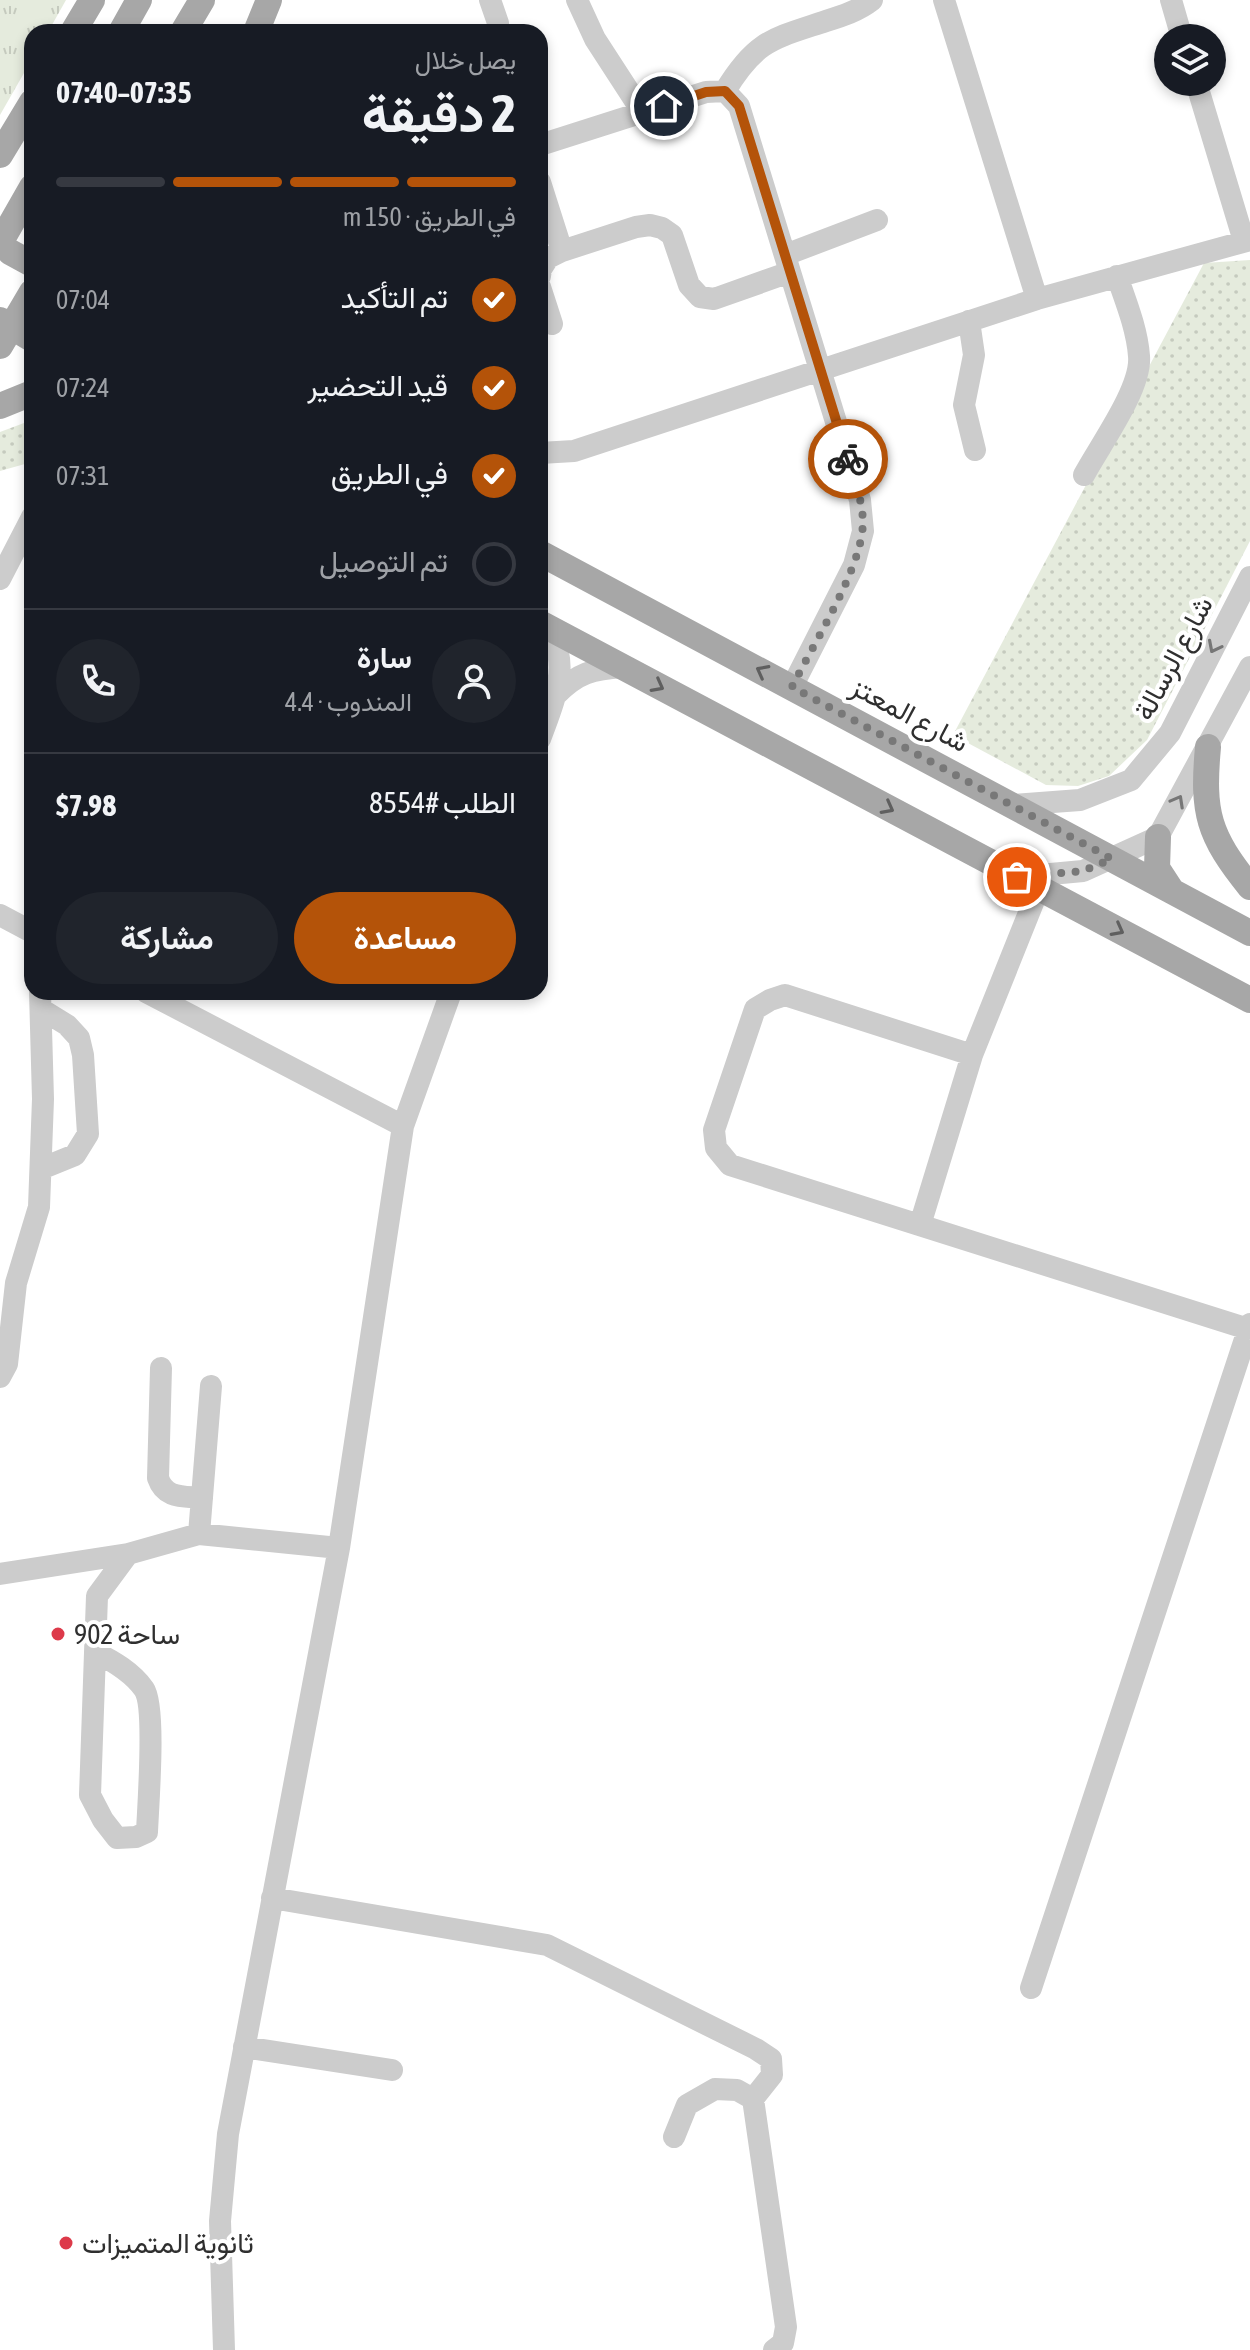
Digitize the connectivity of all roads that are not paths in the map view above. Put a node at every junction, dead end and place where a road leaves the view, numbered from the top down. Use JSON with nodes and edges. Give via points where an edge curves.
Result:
{"nodes":[{"id":1,"x":92,"y":0,"type":"edge"},
{"id":2,"x":139,"y":0,"type":"edge"},
{"id":3,"x":202,"y":0,"type":"edge"},
{"id":4,"x":269,"y":0,"type":"edge"},
{"id":5,"x":490,"y":0,"type":"edge"},
{"id":6,"x":577,"y":0,"type":"edge"},
{"id":7,"x":944,"y":0,"type":"edge"},
{"id":8,"x":1171,"y":0,"type":"edge"},
{"id":9,"x":867,"y":2,"type":"edge"},
{"id":10,"x":78,"y":24,"type":"edge"},
{"id":11,"x":126,"y":24,"type":"edge"},
{"id":12,"x":188,"y":24,"type":"edge"},
{"id":13,"x":259,"y":24,"type":"edge"},
{"id":14,"x":498,"y":24,"type":"edge"},
{"id":15,"x":1178,"y":24,"type":"edge"},
{"id":16,"x":725,"y":91,"type":"junction"},
{"id":17,"x":1201,"y":96,"type":"edge"},
{"id":18,"x":643,"y":113,"type":"junction"},
{"id":19,"x":24,"y":115,"type":"edge"},
{"id":20,"x":548,"y":143,"type":"edge"},
{"id":21,"x":0,"y":155,"type":"edge"},
{"id":22,"x":548,"y":207,"type":"edge"},
{"id":23,"x":24,"y":216,"type":"edge"},
{"id":24,"x":877,"y":220,"type":"dead end"},
{"id":25,"x":1247,"y":240,"type":"edge"},
{"id":26,"x":562,"y":251,"type":"junction"},
{"id":27,"x":14,"y":253,"type":"edge"},
{"id":28,"x":548,"y":258,"type":"edge"},
{"id":29,"x":788,"y":263,"type":"junction"},
{"id":30,"x":1117,"y":276,"type":"junction"},
{"id":31,"x":1037,"y":299,"type":"junction"},
{"id":32,"x":24,"y":308,"type":"edge"},
{"id":33,"x":548,"y":312,"type":"edge"},
{"id":34,"x":969,"y":321,"type":"junction"},
{"id":35,"x":552,"y":324,"type":"dead end"},
{"id":36,"x":11,"y":333,"type":"edge"},
{"id":37,"x":821,"y":369,"type":"junction"},
{"id":38,"x":24,"y":396,"type":"edge"},
{"id":39,"x":0,"y":406,"type":"edge"},
{"id":40,"x":975,"y":450,"type":"dead end"},
{"id":41,"x":548,"y":453,"type":"edge"},
{"id":42,"x":1084,"y":475,"type":"dead end"},
{"id":43,"x":24,"y":532,"type":"edge"},
{"id":44,"x":548,"y":556,"type":"edge"},
{"id":45,"x":1250,"y":577,"type":"edge"},
{"id":46,"x":0,"y":579,"type":"edge"},
{"id":47,"x":548,"y":629,"type":"edge"},
{"id":48,"x":548,"y":635,"type":"edge"},
{"id":49,"x":623,"y":667,"type":"junction"},
{"id":50,"x":1250,"y":667,"type":"edge"},
{"id":51,"x":792,"y":687,"type":"junction"},
{"id":52,"x":556,"y":695,"type":"junction"},
{"id":53,"x":548,"y":717,"type":"edge"},
{"id":54,"x":1208,"y":747,"type":"junction"},
{"id":55,"x":1012,"y":805,"type":"junction"},
{"id":56,"x":1158,"y":837,"type":"junction"},
{"id":57,"x":1112,"y":859,"type":"junction"},
{"id":58,"x":1028,"y":882,"type":"junction"},
{"id":59,"x":1250,"y":887,"type":"edge"},
{"id":60,"x":1172,"y":891,"type":"junction"},
{"id":61,"x":0,"y":915,"type":"edge"},
{"id":62,"x":24,"y":928,"type":"edge"},
{"id":63,"x":1250,"y":933,"type":"edge"},
{"id":64,"x":161,"y":1000,"type":"edge"},
{"id":65,"x":448,"y":1000,"type":"edge"},
{"id":66,"x":1250,"y":1000,"type":"edge"},
{"id":67,"x":40,"y":1001,"type":"edge"},
{"id":68,"x":972,"y":1055,"type":"junction"},
{"id":69,"x":403,"y":1126,"type":"junction"},
{"id":70,"x":43,"y":1168,"type":"junction"},
{"id":71,"x":920,"y":1225,"type":"junction"},
{"id":72,"x":1249,"y":1327,"type":"edge"},
{"id":73,"x":161,"y":1368,"type":"dead end"},
{"id":74,"x":0,"y":1377,"type":"edge"},
{"id":75,"x":211,"y":1386,"type":"dead end"},
{"id":76,"x":202,"y":1498,"type":"junction"},
{"id":77,"x":199,"y":1534,"type":"junction"},
{"id":78,"x":339,"y":1548,"type":"junction"},
{"id":79,"x":128,"y":1554,"type":"junction"},
{"id":80,"x":0,"y":1574,"type":"edge"},
{"id":81,"x":95,"y":1652,"type":"junction"},
{"id":82,"x":272,"y":1898,"type":"junction"},
{"id":83,"x":1031,"y":1988,"type":"dead end"},
{"id":84,"x":244,"y":2047,"type":"junction"},
{"id":85,"x":392,"y":2070,"type":"dead end"},
{"id":86,"x":753,"y":2099,"type":"junction"},
{"id":87,"x":674,"y":2137,"type":"dead end"},
{"id":88,"x":224,"y":2350,"type":"edge"},
{"id":89,"x":774,"y":2350,"type":"edge"}],
"edges":[{"from":1,"to":10,"type":"main road"},
{"from":2,"to":11,"type":"main road"},
{"from":3,"to":12,"type":"main road"},
{"from":4,"to":13,"type":"main road"},
{"from":5,"to":14,"type":"street"},
{"from":6,"to":18,"type":"street","via":[[595,39]]},
{"from":7,"to":31,"type":"street"},
{"from":8,"to":15,"type":"street"},
{"from":9,"to":16,"type":"street","via":[[855,11],[769,40],[743,61]]},
{"from":16,"to":18,"type":"street"},
{"from":16,"to":29,"type":"street","via":[[739,106]]},
{"from":17,"to":25,"type":"street"},
{"from":18,"to":20,"type":"street"},
{"from":19,"to":21,"type":"main road"},
{"from":22,"to":26,"type":"street"},
{"from":23,"to":27,"type":"main road"},
{"from":24,"to":29,"type":"street"},
{"from":25,"to":30,"type":"street"},
{"from":26,"to":28,"type":"street"},
{"from":26,"to":29,"type":"street","via":[[636,227],[662,228],[672,235],[689,285],[700,297],[714,299]]},
{"from":29,"to":37,"type":"street"},
{"from":30,"to":31,"type":"street"},
{"from":30,"to":42,"type":"street","via":[[1136,333],[1138,371]]},
{"from":31,"to":34,"type":"street"},
{"from":32,"to":36,"type":"main road"},
{"from":33,"to":35,"type":"street"},
{"from":34,"to":37,"type":"street"},
{"from":34,"to":40,"type":"street","via":[[974,355],[964,405]]},
{"from":37,"to":41,"type":"street","via":[[574,451]]},
{"from":37,"to":51,"type":"street","via":[[860,500],[863,531],[854,565]]},
{"from":38,"to":39,"type":"main road"},
{"from":43,"to":46,"type":"street"},
{"from":51,"to":44,"type":"main road","name":"شارع المعتز","one_way":true},
{"from":45,"to":55,"type":"street","name":"شارع الرسالة","one_way":true,"via":[[1170,733],[1131,780],[1080,800]]},
{"from":47,"to":49,"type":"main road"},
{"from":48,"to":52,"type":"street","via":[[559,668]]},
{"from":49,"to":52,"type":"street","via":[[595,669],[568,682]]},
{"from":49,"to":58,"type":"main road","one_way":true},
{"from":50,"to":54,"type":"street"},
{"from":51,"to":55,"type":"main road","name":"شارع المعتز"},
{"from":52,"to":53,"type":"street"},
{"from":56,"to":54,"type":"street","one_way":true},
{"from":54,"to":59,"type":"main road","via":[[1208,820],[1226,857]]},
{"from":55,"to":57,"type":"main road","name":"شارع المعتز"},
{"from":56,"to":57,"type":"street"},
{"from":56,"to":60,"type":"main road","via":[[1157,868]]},
{"from":57,"to":58,"type":"street"},
{"from":57,"to":60,"type":"main road","name":"شارع المعتز"},
{"from":58,"to":66,"type":"main road","one_way":true},
{"from":58,"to":68,"type":"street"},
{"from":60,"to":63,"type":"main road","name":"شارع المعتز"},
{"from":61,"to":62,"type":"street"},
{"from":64,"to":69,"type":"street"},
{"from":65,"to":69,"type":"street"},
{"from":67,"to":70,"type":"street"},
{"from":67,"to":70,"type":"street","via":[[79,1038],[88,1134],[75,1155]]},
{"from":68,"to":71,"type":"street"},
{"from":68,"to":71,"type":"street","via":[[785,995],[755,1009],[714,1130],[716,1148],[730,1165]]},
{"from":69,"to":78,"type":"street"},
{"from":70,"to":74,"type":"street","via":[[39,1207],[16,1283],[7,1364]]},
{"from":71,"to":72,"type":"street"},
{"from":72,"to":83,"type":"street"},
{"from":73,"to":76,"type":"street","via":[[161,1488],[170,1496]]},
{"from":75,"to":76,"type":"street"},
{"from":76,"to":77,"type":"street"},
{"from":77,"to":78,"type":"street"},
{"from":77,"to":79,"type":"street"},
{"from":78,"to":82,"type":"street"},
{"from":79,"to":80,"type":"street"},
{"from":79,"to":81,"type":"street","via":[[97,1596]]},
{"from":81,"to":81,"type":"street","via":[[120,1665],[146,1691],[147,1832],[136,1837],[117,1838],[90,1795]]},
{"from":82,"to":84,"type":"street"},
{"from":82,"to":86,"type":"street","via":[[547,1945],[771,2059],[772,2075]]},
{"from":84,"to":85,"type":"street"},
{"from":84,"to":88,"type":"street","via":[[220,2221]]},
{"from":86,"to":87,"type":"street","via":[[737,2090],[715,2089],[687,2105]]},
{"from":86,"to":89,"type":"street","via":[[786,2327],[783,2343]]}]}
